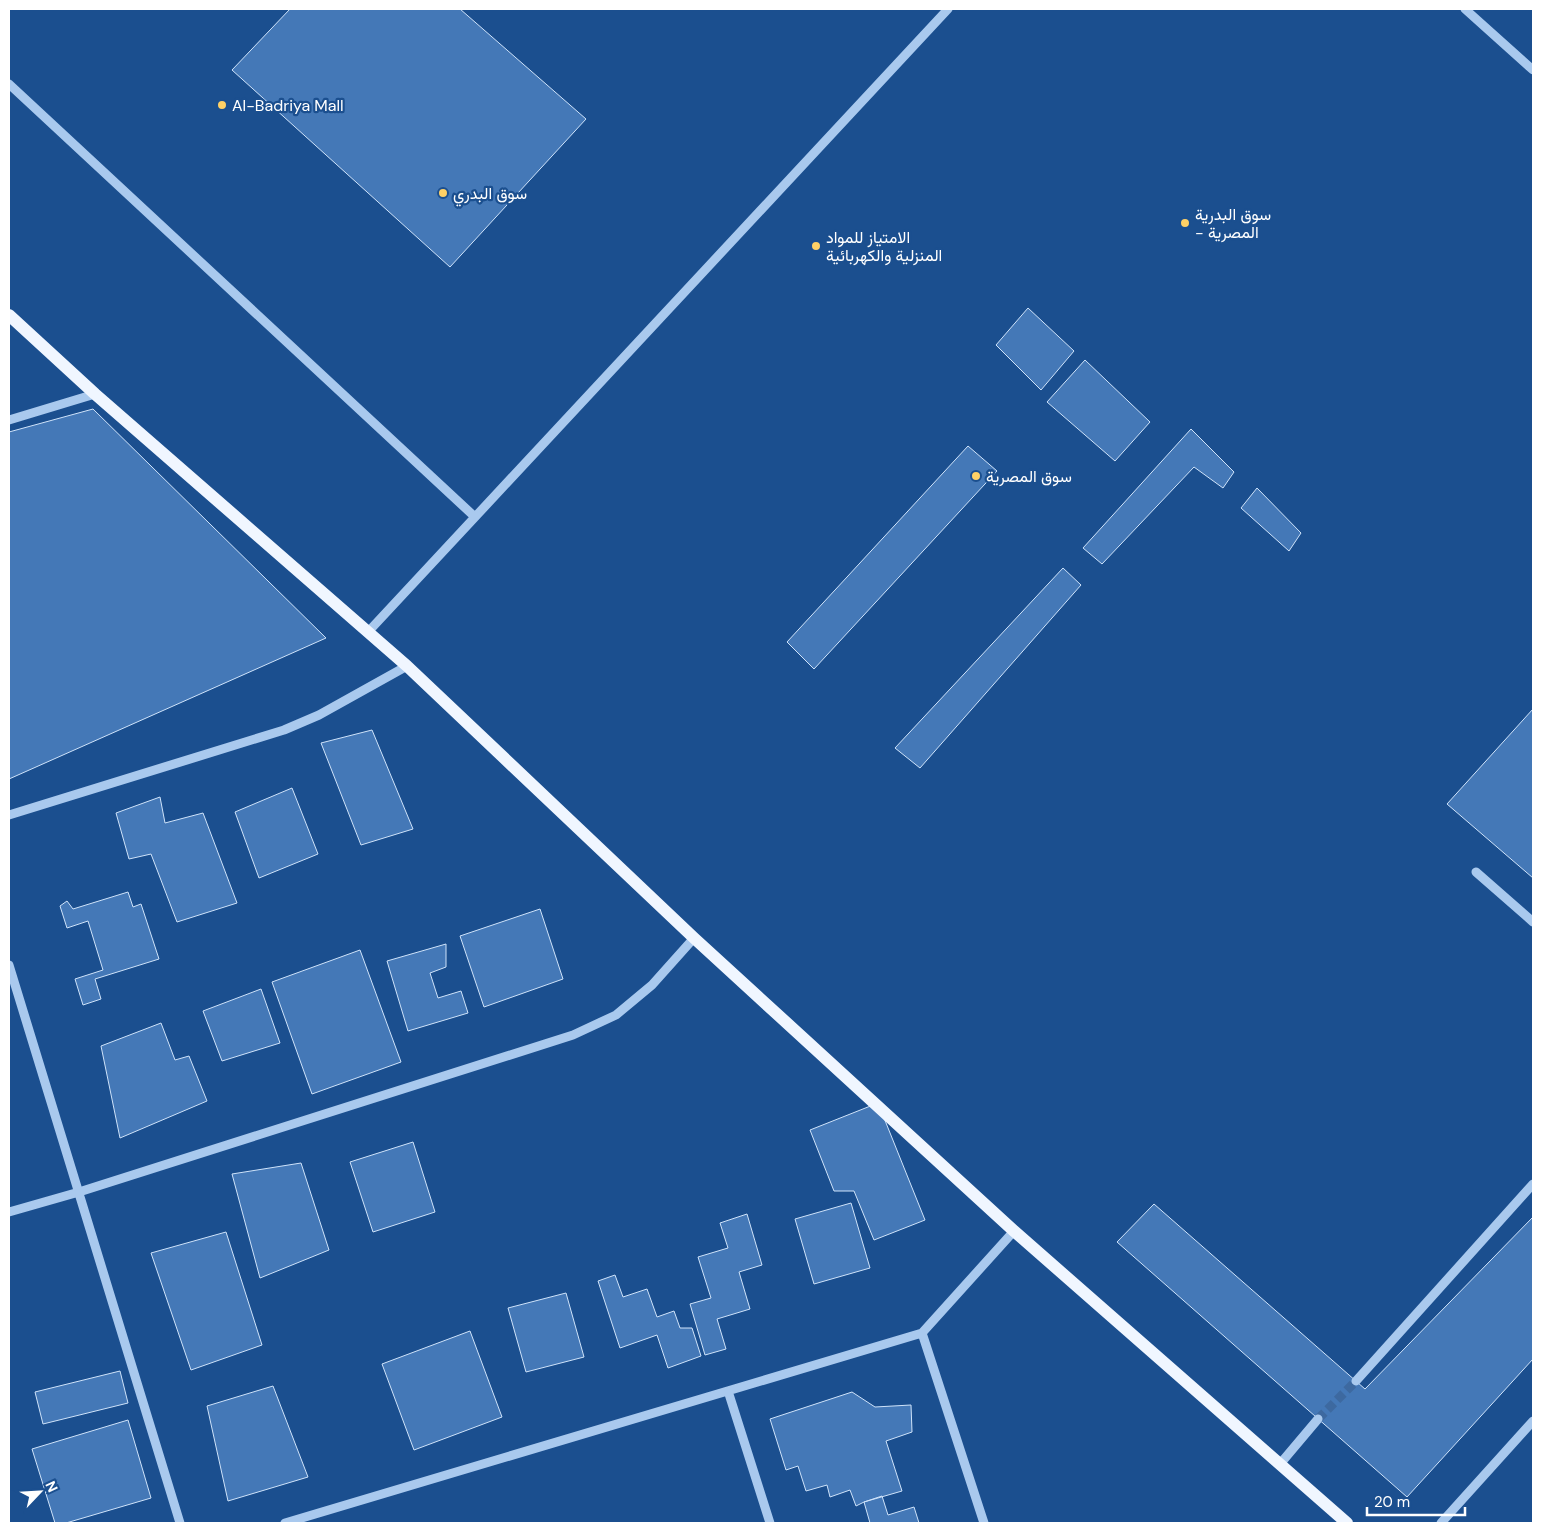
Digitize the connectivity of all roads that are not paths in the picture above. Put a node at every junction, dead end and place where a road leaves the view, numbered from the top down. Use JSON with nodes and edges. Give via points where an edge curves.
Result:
{"nodes":[{"id":1,"x":948,"y":9,"type":"edge"},
{"id":2,"x":1464,"y":9,"type":"edge"},
{"id":3,"x":1533,"y":70,"type":"edge"},
{"id":4,"x":9,"y":84,"type":"edge"},
{"id":5,"x":9,"y":315,"type":"edge"},
{"id":6,"x":95,"y":394,"type":"junction"},
{"id":7,"x":9,"y":420,"type":"edge"},
{"id":8,"x":475,"y":517,"type":"junction"},
{"id":9,"x":368,"y":632,"type":"junction"},
{"id":10,"x":407,"y":666,"type":"junction"},
{"id":11,"x":9,"y":815,"type":"edge"},
{"id":12,"x":1476,"y":872,"type":"dead end"},
{"id":13,"x":1533,"y":922,"type":"edge"},
{"id":14,"x":694,"y":938,"type":"junction"},
{"id":15,"x":9,"y":965,"type":"edge"},
{"id":16,"x":1533,"y":1184,"type":"edge"},
{"id":17,"x":79,"y":1192,"type":"junction"},
{"id":18,"x":9,"y":1212,"type":"edge"},
{"id":19,"x":1014,"y":1232,"type":"junction"},
{"id":20,"x":922,"y":1334,"type":"junction"},
{"id":21,"x":1356,"y":1381,"type":"tunnel mouth"},
{"id":22,"x":728,"y":1391,"type":"junction"},
{"id":23,"x":1318,"y":1419,"type":"tunnel mouth"},
{"id":24,"x":1533,"y":1421,"type":"edge"},
{"id":25,"x":1280,"y":1464,"type":"junction"},
{"id":26,"x":180,"y":1523,"type":"edge"},
{"id":27,"x":285,"y":1523,"type":"edge"},
{"id":28,"x":770,"y":1523,"type":"edge"},
{"id":29,"x":984,"y":1523,"type":"edge"},
{"id":30,"x":1347,"y":1523,"type":"edge"},
{"id":31,"x":1441,"y":1523,"type":"edge"}],
"edges":[{"from":1,"to":8,"type":"street"},
{"from":2,"to":3,"type":"street"},
{"from":4,"to":8,"type":"street"},
{"from":5,"to":6,"type":"main road"},
{"from":6,"to":7,"type":"street"},
{"from":6,"to":9,"type":"main road"},
{"from":8,"to":9,"type":"street"},
{"from":9,"to":10,"type":"main road"},
{"from":10,"to":11,"type":"street","via":[[319,715],[284,730]]},
{"from":10,"to":14,"type":"main road"},
{"from":12,"to":13,"type":"street"},
{"from":14,"to":17,"type":"street","via":[[652,985],[616,1015],[573,1035]]},
{"from":14,"to":19,"type":"main road"},
{"from":15,"to":17,"type":"street"},
{"from":16,"to":21,"type":"street"},
{"from":17,"to":18,"type":"street"},
{"from":17,"to":26,"type":"street"},
{"from":19,"to":20,"type":"street"},
{"from":19,"to":25,"type":"main road"},
{"from":20,"to":22,"type":"street"},
{"from":20,"to":29,"type":"street"},
{"from":22,"to":27,"type":"street"},
{"from":22,"to":28,"type":"street"},
{"from":23,"to":25,"type":"street"},
{"from":24,"to":31,"type":"street"},
{"from":25,"to":30,"type":"main road"}]}
